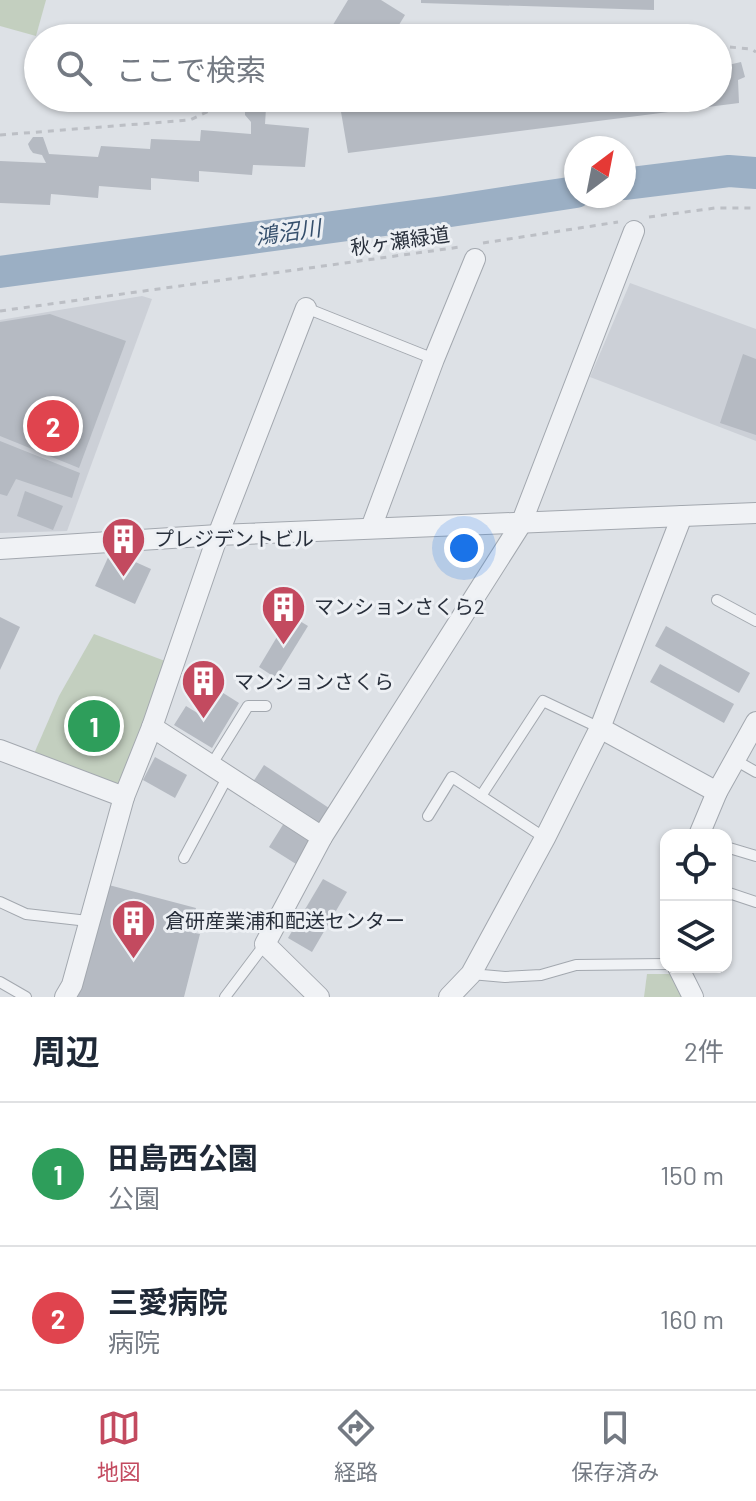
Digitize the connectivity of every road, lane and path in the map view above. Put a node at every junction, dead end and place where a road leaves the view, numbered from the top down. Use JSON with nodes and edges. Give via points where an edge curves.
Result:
{"nodes":[{"id":1,"x":732,"y":48,"type":"edge"},
{"id":2,"x":756,"y":52,"type":"edge"},
{"id":3,"x":207,"y":112,"type":"edge"},
{"id":4,"x":0,"y":135,"type":"edge"},
{"id":5,"x":756,"y":208,"type":"edge"},
{"id":6,"x":631,"y":224,"type":"junction"},
{"id":7,"x":474,"y":249,"type":"junction"},
{"id":8,"x":306,"y":308,"type":"joint"},
{"id":9,"x":0,"y":311,"type":"edge"},
{"id":10,"x":434,"y":359,"type":"junction"},
{"id":11,"x":756,"y":513,"type":"edge"},
{"id":12,"x":682,"y":516,"type":"junction"},
{"id":13,"x":521,"y":524,"type":"junction"},
{"id":14,"x":371,"y":528,"type":"junction"},
{"id":15,"x":218,"y":535,"type":"junction"},
{"id":16,"x":0,"y":549,"type":"edge"},
{"id":17,"x":717,"y":600,"type":"dead end"},
{"id":18,"x":756,"y":621,"type":"edge"},
{"id":19,"x":266,"y":706,"type":"dead end"},
{"id":20,"x":756,"y":722,"type":"edge"},
{"id":21,"x":152,"y":727,"type":"junction"},
{"id":22,"x":600,"y":728,"type":"junction"},
{"id":23,"x":0,"y":750,"type":"edge"},
{"id":24,"x":735,"y":760,"type":"junction"},
{"id":25,"x":220,"y":769,"type":"junction"},
{"id":26,"x":756,"y":772,"type":"edge"},
{"id":27,"x":717,"y":792,"type":"junction"},
{"id":28,"x":481,"y":796,"type":"junction"},
{"id":29,"x":124,"y":797,"type":"junction"},
{"id":30,"x":428,"y":816,"type":"dead end"},
{"id":31,"x":702,"y":829,"type":"edge"},
{"id":32,"x":322,"y":837,"type":"junction"},
{"id":33,"x":545,"y":838,"type":"junction"},
{"id":34,"x":732,"y":849,"type":"edge"},
{"id":35,"x":756,"y":856,"type":"edge"},
{"id":36,"x":184,"y":858,"type":"dead end"},
{"id":37,"x":732,"y":894,"type":"edge"},
{"id":38,"x":0,"y":902,"type":"edge"},
{"id":39,"x":756,"y":902,"type":"edge"},
{"id":40,"x":88,"y":921,"type":"junction"},
{"id":41,"x":265,"y":944,"type":"junction"},
{"id":42,"x":660,"y":964,"type":"edge"},
{"id":43,"x":681,"y":973,"type":"edge"},
{"id":44,"x":471,"y":974,"type":"junction"},
{"id":45,"x":0,"y":982,"type":"edge"},
{"id":46,"x":26,"y":997,"type":"edge"},
{"id":47,"x":65,"y":997,"type":"edge"},
{"id":48,"x":225,"y":997,"type":"edge"},
{"id":49,"x":319,"y":997,"type":"edge"},
{"id":50,"x":449,"y":997,"type":"edge"},
{"id":51,"x":693,"y":997,"type":"edge"}],
"edges":[{"from":1,"to":2,"type":"path"},
{"from":3,"to":4,"type":"path","via":[[190,120]]},
{"from":5,"to":6,"type":"path","name":"秋ヶ瀬緑道","via":[[715,208]]},
{"from":6,"to":7,"type":"path","name":"秋ヶ瀬緑道"},
{"from":6,"to":13,"type":"street"},
{"from":7,"to":9,"type":"path","name":"秋ヶ瀬緑道"},
{"from":7,"to":10,"type":"street"},
{"from":8,"to":10,"type":"lane"},
{"from":8,"to":15,"type":"street"},
{"from":10,"to":14,"type":"street"},
{"from":11,"to":12,"type":"street"},
{"from":12,"to":13,"type":"street"},
{"from":12,"to":22,"type":"street"},
{"from":13,"to":14,"type":"street"},
{"from":13,"to":32,"type":"street"},
{"from":14,"to":15,"type":"street"},
{"from":15,"to":16,"type":"street"},
{"from":15,"to":21,"type":"street"},
{"from":17,"to":18,"type":"lane"},
{"from":19,"to":25,"type":"lane","via":[[248,706]]},
{"from":20,"to":24,"type":"street"},
{"from":21,"to":25,"type":"street"},
{"from":21,"to":29,"type":"street"},
{"from":22,"to":27,"type":"street"},
{"from":22,"to":28,"type":"lane","via":[[543,701]]},
{"from":22,"to":33,"type":"street"},
{"from":23,"to":29,"type":"street"},
{"from":24,"to":26,"type":"lane"},
{"from":24,"to":27,"type":"street"},
{"from":25,"to":32,"type":"street"},
{"from":25,"to":36,"type":"lane"},
{"from":27,"to":31,"type":"street"},
{"from":28,"to":30,"type":"lane","via":[[452,777]]},
{"from":28,"to":33,"type":"lane"},
{"from":29,"to":40,"type":"street"},
{"from":32,"to":41,"type":"street"},
{"from":33,"to":44,"type":"street"},
{"from":34,"to":35,"type":"lane"},
{"from":37,"to":39,"type":"lane"},
{"from":38,"to":40,"type":"lane","via":[[26,914]]},
{"from":40,"to":47,"type":"street"},
{"from":41,"to":48,"type":"lane"},
{"from":41,"to":49,"type":"street"},
{"from":42,"to":44,"type":"lane","via":[[576,965],[529,975]]},
{"from":43,"to":51,"type":"street"},
{"from":44,"to":50,"type":"street"},
{"from":45,"to":46,"type":"lane"}]}
